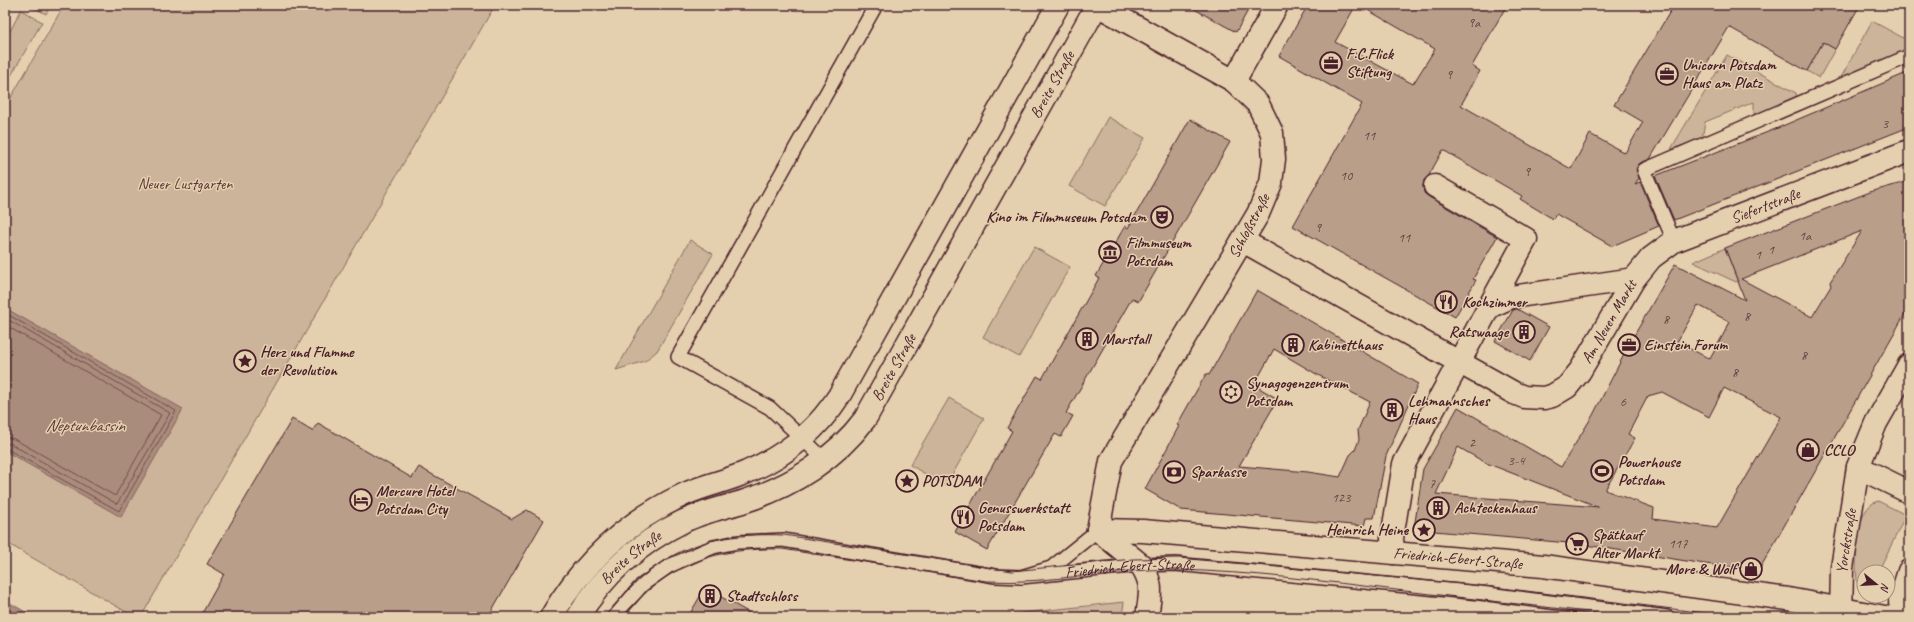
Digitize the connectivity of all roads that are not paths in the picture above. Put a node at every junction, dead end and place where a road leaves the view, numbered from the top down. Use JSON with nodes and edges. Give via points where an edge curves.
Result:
{"nodes":[{"id":1,"x":876,"y":5,"type":"edge"},
{"id":2,"x":1058,"y":5,"type":"edge"},
{"id":3,"x":1097,"y":5,"type":"edge"},
{"id":4,"x":1277,"y":5,"type":"edge"},
{"id":5,"x":1909,"y":56,"type":"edge"},
{"id":6,"x":1234,"y":81,"type":"junction"},
{"id":7,"x":1909,"y":151,"type":"edge"},
{"id":8,"x":1435,"y":186,"type":"dead end"},
{"id":9,"x":1243,"y":241,"type":"junction"},
{"id":10,"x":1674,"y":241,"type":"junction"},
{"id":11,"x":1634,"y":279,"type":"junction"},
{"id":12,"x":1489,"y":307,"type":"junction"},
{"id":13,"x":1458,"y":362,"type":"junction"},
{"id":14,"x":1909,"y":365,"type":"edge"},
{"id":15,"x":802,"y":439,"type":"junction"},
{"id":16,"x":825,"y":460,"type":"junction"},
{"id":17,"x":1858,"y":467,"type":"junction"},
{"id":18,"x":1909,"y":492,"type":"edge"},
{"id":19,"x":1098,"y":530,"type":"junction"},
{"id":20,"x":1392,"y":553,"type":"junction"},
{"id":21,"x":1141,"y":565,"type":"junction"},
{"id":22,"x":1909,"y":571,"type":"edge"},
{"id":23,"x":1021,"y":577,"type":"junction"},
{"id":24,"x":1841,"y":613,"type":"edge"},
{"id":25,"x":551,"y":617,"type":"edge"},
{"id":26,"x":578,"y":617,"type":"edge"},
{"id":27,"x":614,"y":617,"type":"edge"},
{"id":28,"x":1148,"y":617,"type":"edge"},
{"id":29,"x":1667,"y":617,"type":"edge"},
{"id":30,"x":1885,"y":617,"type":"edge"},
{"id":31,"x":1901,"y":617,"type":"edge"}],
"edges":[{"from":1,"to":15,"type":"lane","via":[[678,357],[770,408]]},
{"from":2,"to":15,"type":"street","name":"Breite Straße","via":[[840,396],[828,413]]},
{"from":3,"to":6,"type":"street","name":"Schloßstraße"},
{"from":3,"to":16,"type":"street","name":"Breite Straße","via":[[865,419],[842,446]]},
{"from":4,"to":6,"type":"street"},
{"from":5,"to":10,"type":"lane","via":[[1644,170]]},
{"from":6,"to":9,"type":"street","name":"Schloßstraße","via":[[1258,104],[1272,134],[1274,159],[1270,184]]},
{"from":7,"to":10,"type":"street","name":"Siefertstraße"},
{"from":8,"to":12,"type":"street","via":[[1526,239]]},
{"from":9,"to":13,"type":"street","name":"Am Neuen Markt"},
{"from":9,"to":19,"type":"street","name":"Schloßstraße","via":[[1111,461]]},
{"from":10,"to":11,"type":"street","name":"Siefertstraße","via":[[1651,258]]},
{"from":11,"to":12,"type":"street","name":"Am Neuen Markt","via":[[1511,297]]},
{"from":11,"to":13,"type":"street","name":"Am Neuen Markt","via":[[1575,378],[1567,387],[1552,396],[1534,399],[1524,397]]},
{"from":12,"to":13,"type":"street"},
{"from":13,"to":20,"type":"street","via":[[1404,464],[1392,538]]},
{"from":14,"to":17,"type":"street","name":"Yorckstraße","via":[[1876,423]]},
{"from":15,"to":16,"type":"lane"},
{"from":15,"to":25,"type":"street","name":"Breite Straße","via":[[767,463],[686,493],[648,513],[613,538],[583,570]]},
{"from":16,"to":26,"type":"street","name":"Breite Straße","via":[[764,494],[702,513],[664,531],[613,571],[598,587]]},
{"from":17,"to":18,"type":"street"},
{"from":17,"to":24,"type":"street","name":"Yorckstraße","via":[[1842,568]]},
{"from":19,"to":20,"type":"street","name":"Friedrich-Ebert-Straße","via":[[1143,531]]},
{"from":19,"to":21,"type":"street"},
{"from":19,"to":23,"type":"lane","via":[[1051,568]]},
{"from":20,"to":24,"type":"street","name":"Friedrich-Ebert-Straße","via":[[1542,566],[1759,595]]},
{"from":21,"to":23,"type":"lane","name":"Friedrich-Ebert-Straße"},
{"from":21,"to":28,"type":"street","via":[[1151,585]]},
{"from":21,"to":29,"type":"lane","name":"Friedrich-Ebert-Straße","via":[[1175,564],[1480,593]]},
{"from":22,"to":31,"type":"street","via":[[1900,599]]},
{"from":23,"to":27,"type":"lane","via":[[995,576],[783,540],[738,542],[713,547],[669,566],[642,585]]},
{"from":24,"to":30,"type":"street","name":"Friedrich-Ebert-Straße"}]}
